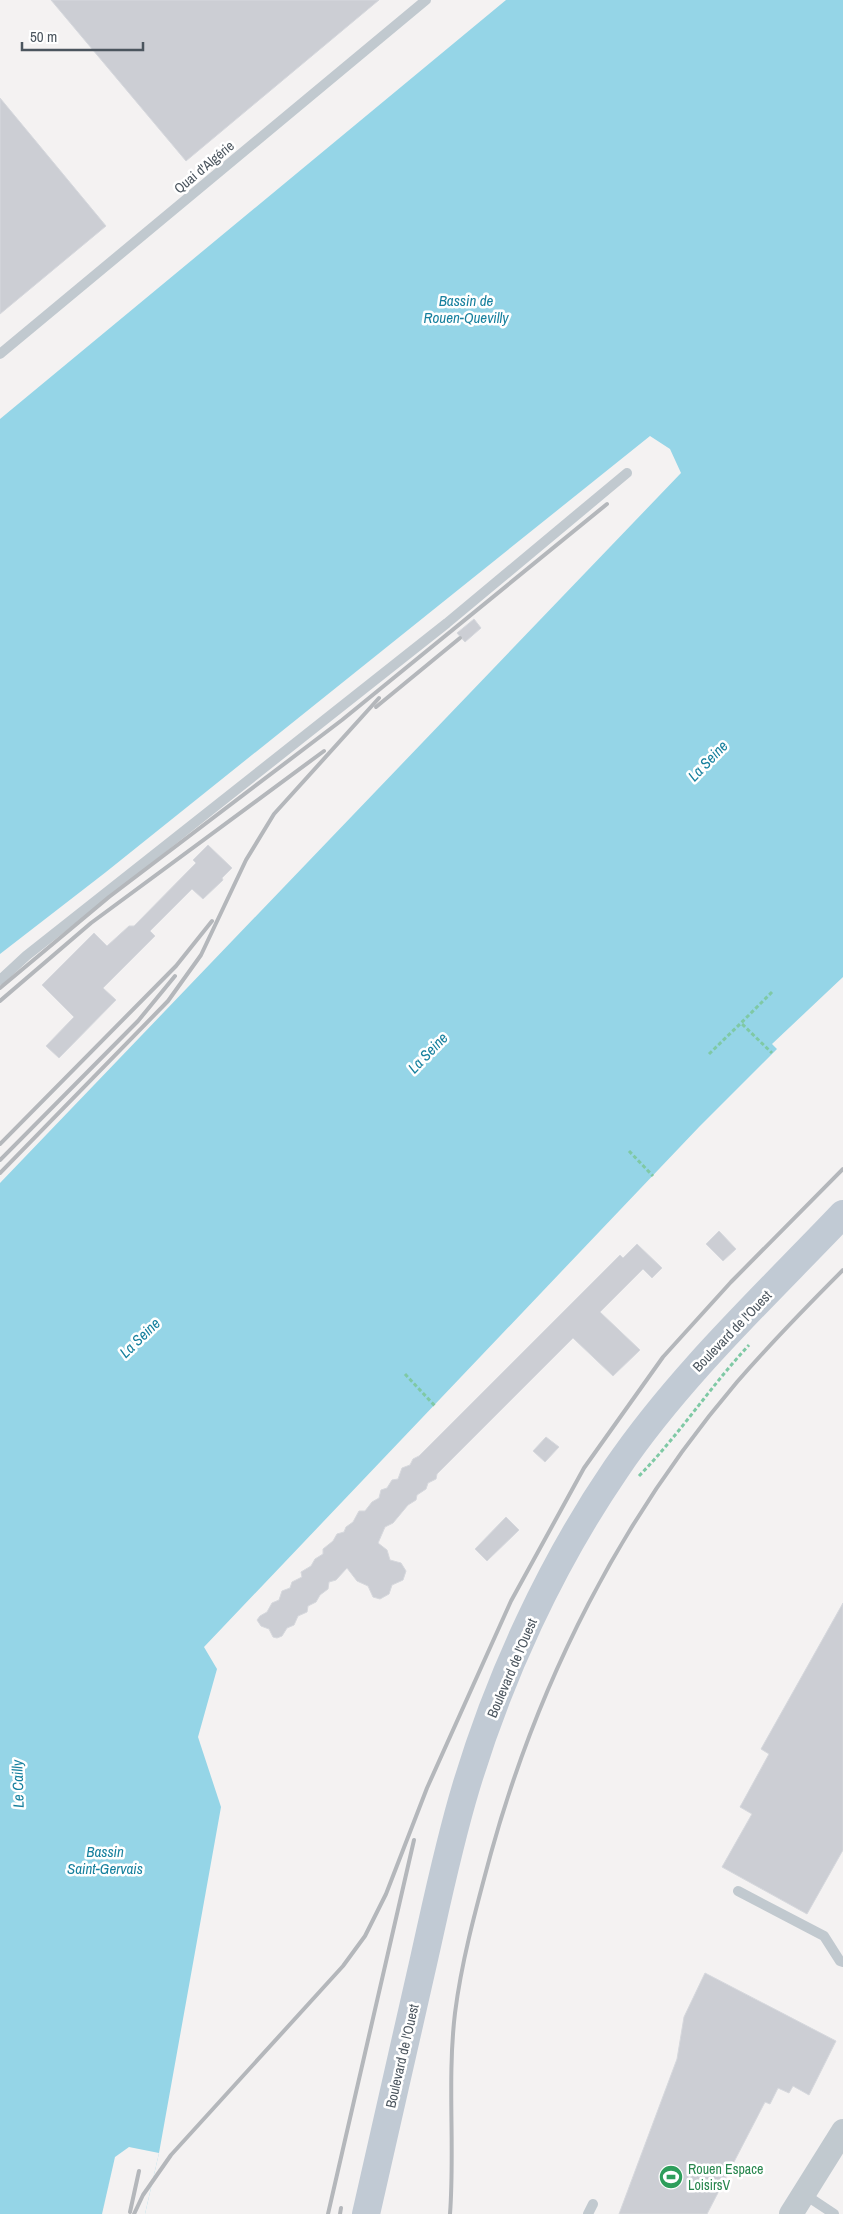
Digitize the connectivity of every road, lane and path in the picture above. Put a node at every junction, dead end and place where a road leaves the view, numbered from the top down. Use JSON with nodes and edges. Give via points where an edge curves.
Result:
{"nodes":[{"id":1,"x":426,"y":0,"type":"edge"},
{"id":2,"x":0,"y":354,"type":"edge"},
{"id":3,"x":627,"y":473,"type":"dead end"},
{"id":4,"x":0,"y":980,"type":"edge"},
{"id":5,"x":772,"y":992,"type":"dead end"},
{"id":6,"x":741,"y":1022,"type":"junction"},
{"id":7,"x":709,"y":1054,"type":"dead end"},
{"id":8,"x":772,"y":1054,"type":"dead end"},
{"id":9,"x":629,"y":1152,"type":"dead end"},
{"id":10,"x":653,"y":1176,"type":"dead end"},
{"id":11,"x":843,"y":1214,"type":"edge"},
{"id":12,"x":750,"y":1344,"type":"dead end"},
{"id":13,"x":405,"y":1374,"type":"dead end"},
{"id":14,"x":435,"y":1406,"type":"dead end"},
{"id":15,"x":638,"y":1477,"type":"dead end"},
{"id":16,"x":738,"y":1891,"type":"dead end"},
{"id":17,"x":843,"y":1962,"type":"edge"},
{"id":18,"x":843,"y":2131,"type":"edge"},
{"id":19,"x":803,"y":2194,"type":"junction"},
{"id":20,"x":593,"y":2204,"type":"dead end"},
{"id":21,"x":366,"y":2214,"type":"edge"},
{"id":22,"x":588,"y":2214,"type":"edge"},
{"id":23,"x":791,"y":2214,"type":"edge"},
{"id":24,"x":834,"y":2214,"type":"edge"}],
"edges":[{"from":1,"to":2,"type":"lane","name":"Quai d'Algérie"},
{"from":3,"to":4,"type":"lane","via":[[447,623],[26,956]]},
{"from":5,"to":6,"type":"path"},
{"from":6,"to":7,"type":"path"},
{"from":6,"to":8,"type":"path"},
{"from":9,"to":10,"type":"path"},
{"from":11,"to":21,"type":"main road","name":"Boulevard de l'Ouest","via":[[680,1386],[646,1427],[615,1470],[560,1561],[506,1673],[473,1764],[450,1848]]},
{"from":12,"to":15,"type":"path"},
{"from":13,"to":14,"type":"path"},
{"from":16,"to":17,"type":"lane","via":[[824,1936]]},
{"from":18,"to":19,"type":"street"},
{"from":19,"to":23,"type":"street"},
{"from":19,"to":24,"type":"lane"},
{"from":20,"to":22,"type":"lane"}]}
